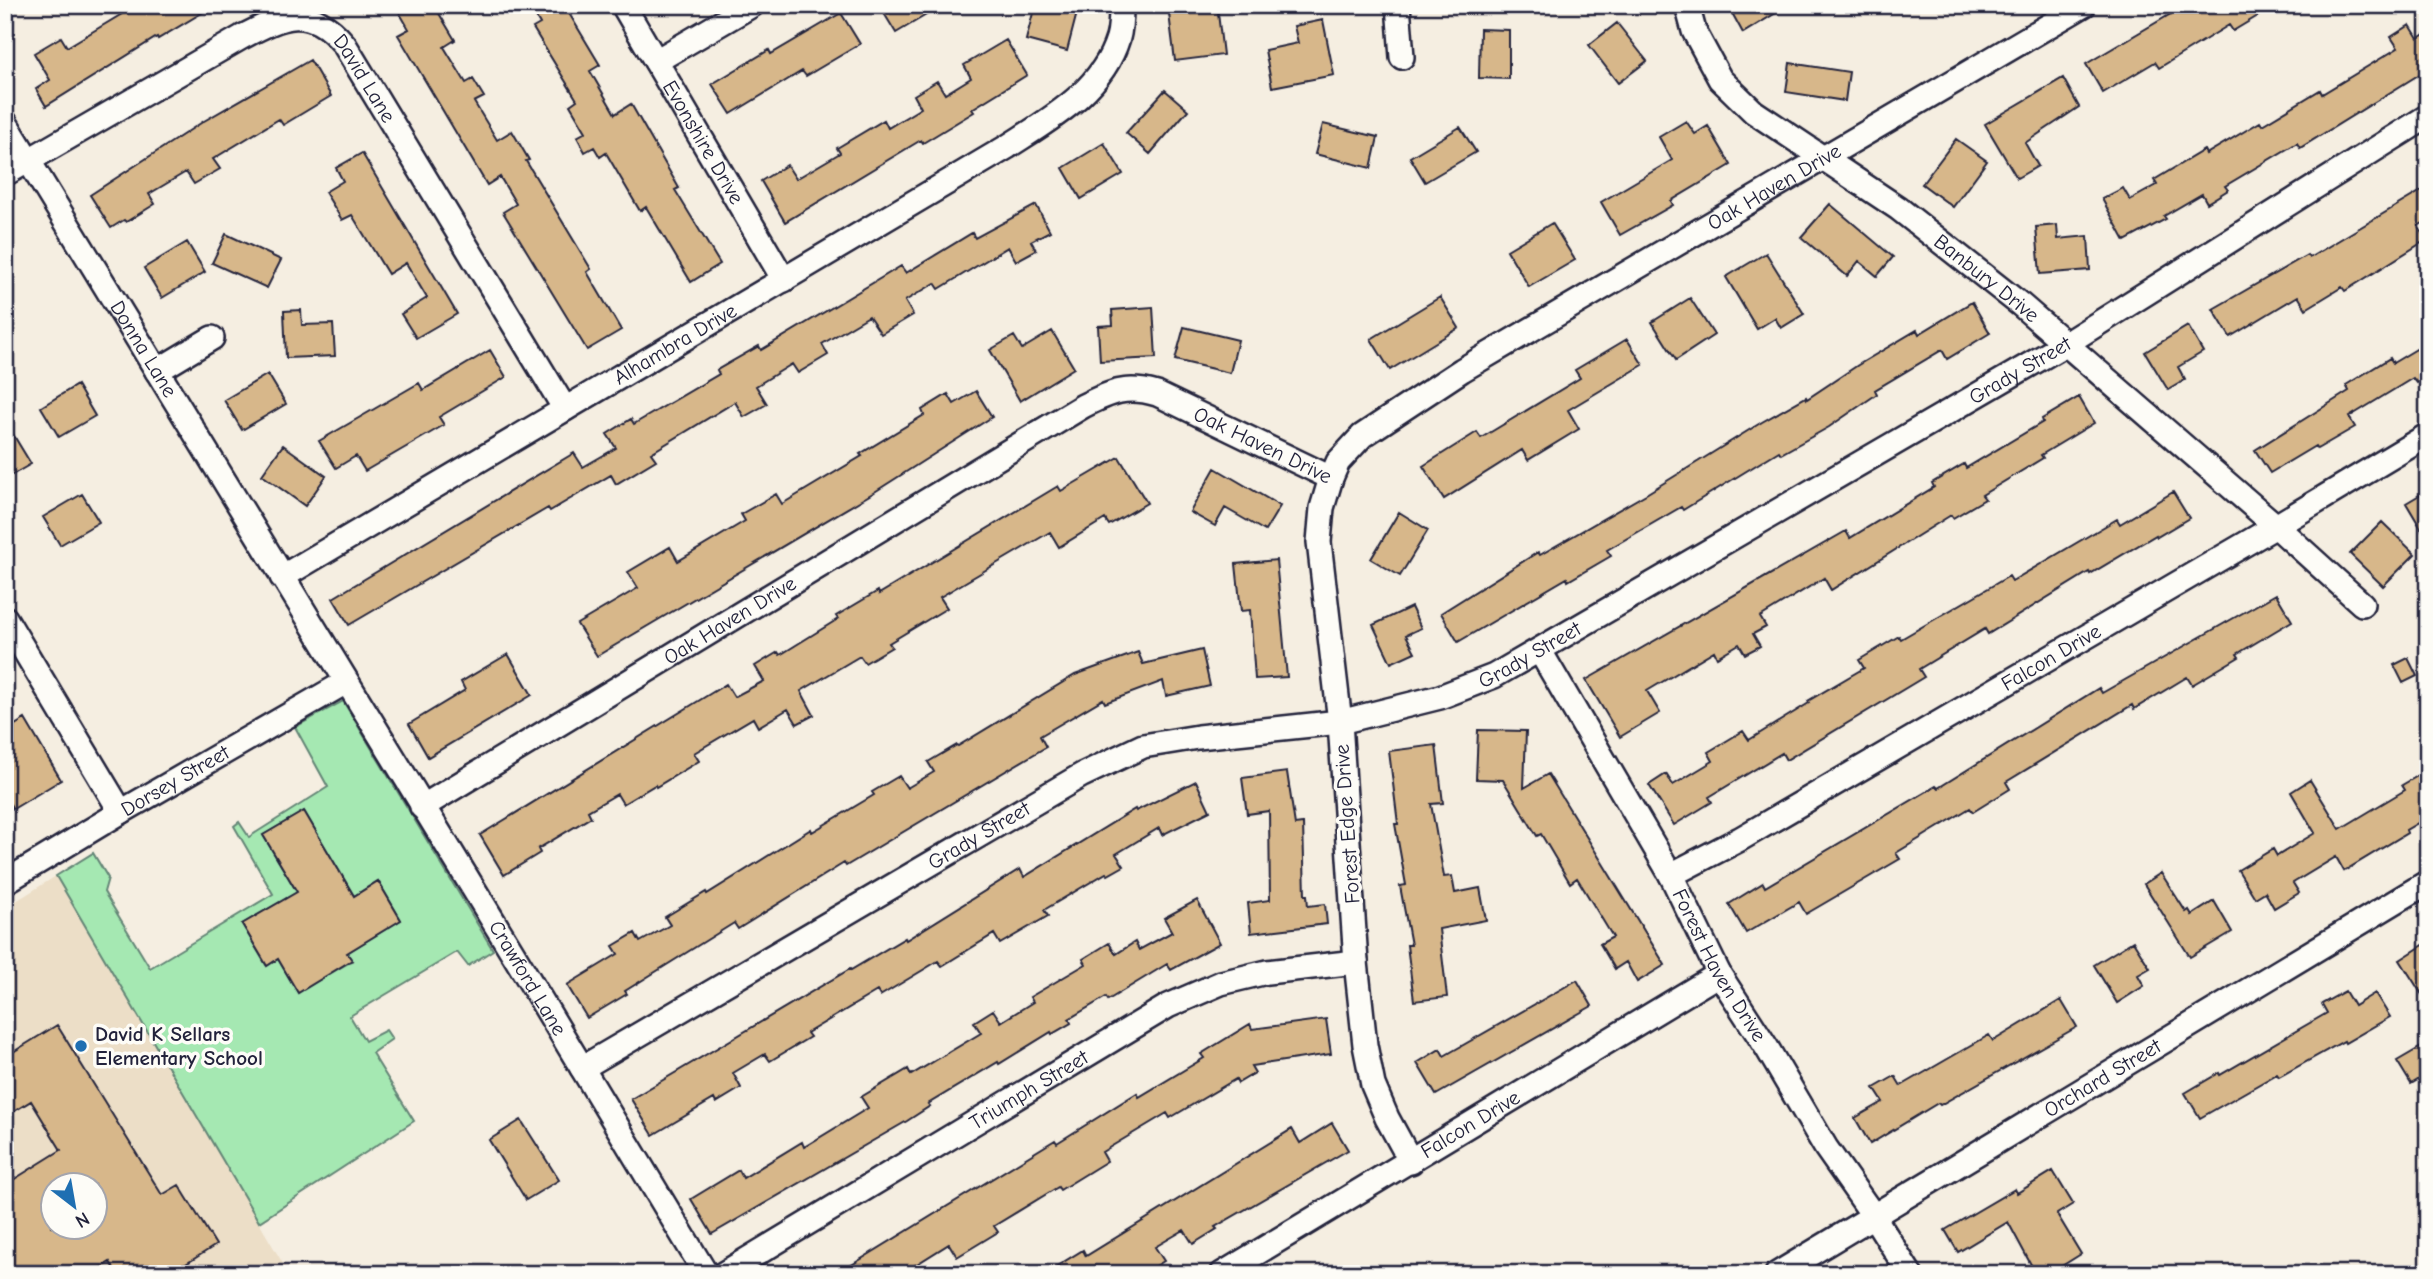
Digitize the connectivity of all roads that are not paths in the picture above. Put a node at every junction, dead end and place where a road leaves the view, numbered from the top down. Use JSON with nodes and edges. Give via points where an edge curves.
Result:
{"nodes":[{"id":1,"x":623,"y":5,"type":"edge"},
{"id":2,"x":752,"y":5,"type":"edge"},
{"id":3,"x":1121,"y":5,"type":"edge"},
{"id":4,"x":1398,"y":5,"type":"edge"},
{"id":5,"x":1687,"y":5,"type":"edge"},
{"id":6,"x":2084,"y":5,"type":"edge"},
{"id":7,"x":1402,"y":57,"type":"dead end"},
{"id":8,"x":656,"y":61,"type":"junction"},
{"id":9,"x":2428,"y":116,"type":"edge"},
{"id":10,"x":5,"y":122,"type":"edge"},
{"id":11,"x":1825,"y":158,"type":"junction"},
{"id":12,"x":28,"y":160,"type":"junction"},
{"id":13,"x":5,"y":174,"type":"edge"},
{"id":14,"x":784,"y":280,"type":"junction"},
{"id":15,"x":212,"y":338,"type":"dead end"},
{"id":16,"x":2067,"y":343,"type":"junction"},
{"id":17,"x":157,"y":371,"type":"junction"},
{"id":18,"x":565,"y":409,"type":"junction"},
{"id":19,"x":2428,"y":435,"type":"edge"},
{"id":20,"x":1331,"y":478,"type":"junction"},
{"id":21,"x":2276,"y":526,"type":"junction"},
{"id":22,"x":282,"y":577,"type":"junction"},
{"id":23,"x":2362,"y":604,"type":"dead end"},
{"id":24,"x":5,"y":618,"type":"edge"},
{"id":25,"x":1540,"y":651,"type":"junction"},
{"id":26,"x":346,"y":682,"type":"junction"},
{"id":27,"x":1340,"y":722,"type":"junction"},
{"id":28,"x":422,"y":807,"type":"junction"},
{"id":29,"x":121,"y":812,"type":"junction"},
{"id":30,"x":1671,"y":875,"type":"junction"},
{"id":31,"x":5,"y":882,"type":"edge"},
{"id":32,"x":2428,"y":882,"type":"edge"},
{"id":33,"x":1356,"y":962,"type":"junction"},
{"id":34,"x":1719,"y":974,"type":"junction"},
{"id":35,"x":582,"y":1068,"type":"junction"},
{"id":36,"x":1410,"y":1162,"type":"junction"},
{"id":37,"x":1873,"y":1215,"type":"junction"},
{"id":38,"x":706,"y":1274,"type":"edge"},
{"id":39,"x":723,"y":1274,"type":"edge"},
{"id":40,"x":1222,"y":1274,"type":"edge"},
{"id":41,"x":1777,"y":1274,"type":"edge"},
{"id":42,"x":1910,"y":1274,"type":"edge"}],
"edges":[{"from":1,"to":8,"type":"street","name":"Evonshire Drive"},
{"from":2,"to":8,"type":"street"},
{"from":3,"to":14,"type":"street","name":"Alhambra Drive","via":[[1119,36],[1108,63],[1081,96],[1007,147]]},
{"from":4,"to":7,"type":"street"},
{"from":5,"to":11,"type":"street","name":"Banbury Drive","via":[[1694,31],[1720,79],[1754,112]]},
{"from":6,"to":11,"type":"street","name":"Oak Haven Drive"},
{"from":8,"to":14,"type":"street","name":"Evonshire Drive"},
{"from":9,"to":16,"type":"street","name":"Grady Street"},
{"from":10,"to":12,"type":"street","name":"Donna Lane"},
{"from":11,"to":16,"type":"street","name":"Banbury Drive","via":[[1898,208]]},
{"from":11,"to":20,"type":"street","name":"Oak Haven Drive","via":[[1384,420],[1338,462]]},
{"from":12,"to":13,"type":"street","name":"David Lane"},
{"from":12,"to":17,"type":"street","name":"Donna Lane"},
{"from":12,"to":18,"type":"street","name":"David Lane","via":[[268,23],[309,18],[324,24],[344,44]]},
{"from":14,"to":18,"type":"street","name":"Alhambra Drive"},
{"from":15,"to":17,"type":"street"},
{"from":16,"to":21,"type":"street","name":"Banbury Drive"},
{"from":16,"to":25,"type":"street","name":"Grady Street"},
{"from":17,"to":22,"type":"street","name":"Donna Lane"},
{"from":18,"to":22,"type":"street","name":"Alhambra Drive"},
{"from":19,"to":21,"type":"street","name":"Falcon Drive"},
{"from":20,"to":27,"type":"street","name":"Forest Edge Drive","via":[[1319,542]]},
{"from":20,"to":28,"type":"street","name":"Oak Haven Drive","via":[[1157,394],[1137,388],[1110,392]]},
{"from":21,"to":23,"type":"street","name":"Banbury Drive"},
{"from":21,"to":30,"type":"street","name":"Falcon Drive"},
{"from":22,"to":26,"type":"street"},
{"from":24,"to":29,"type":"street"},
{"from":25,"to":27,"type":"street","name":"Grady Street","via":[[1440,697]]},
{"from":25,"to":30,"type":"street","name":"Forest Haven Drive"},
{"from":26,"to":28,"type":"street","name":"Crawford Lane"},
{"from":26,"to":29,"type":"street","name":"Dorsey Street"},
{"from":27,"to":33,"type":"street","name":"Forest Edge Drive"},
{"from":27,"to":35,"type":"street","name":"Grady Street","via":[[1143,747],[1082,775]]},
{"from":28,"to":35,"type":"street","name":"Crawford Lane"},
{"from":29,"to":31,"type":"street","name":"Dorsey Street"},
{"from":30,"to":34,"type":"street","name":"Forest Haven Drive"},
{"from":32,"to":37,"type":"street","name":"Orchard Street"},
{"from":33,"to":36,"type":"street","name":"Forest Edge Drive","via":[[1373,1085]]},
{"from":33,"to":39,"type":"street","name":"Triumph Street","via":[[1244,977],[1168,1006]]},
{"from":34,"to":36,"type":"street","name":"Falcon Drive"},
{"from":34,"to":37,"type":"street","name":"Forest Haven Drive","via":[[1826,1148]]},
{"from":35,"to":38,"type":"street","name":"Crawford Lane"},
{"from":36,"to":40,"type":"street","name":"Falcon Drive"},
{"from":37,"to":41,"type":"street","name":"Orchard Street"},
{"from":37,"to":42,"type":"street","name":"Forest Haven Drive"}]}
